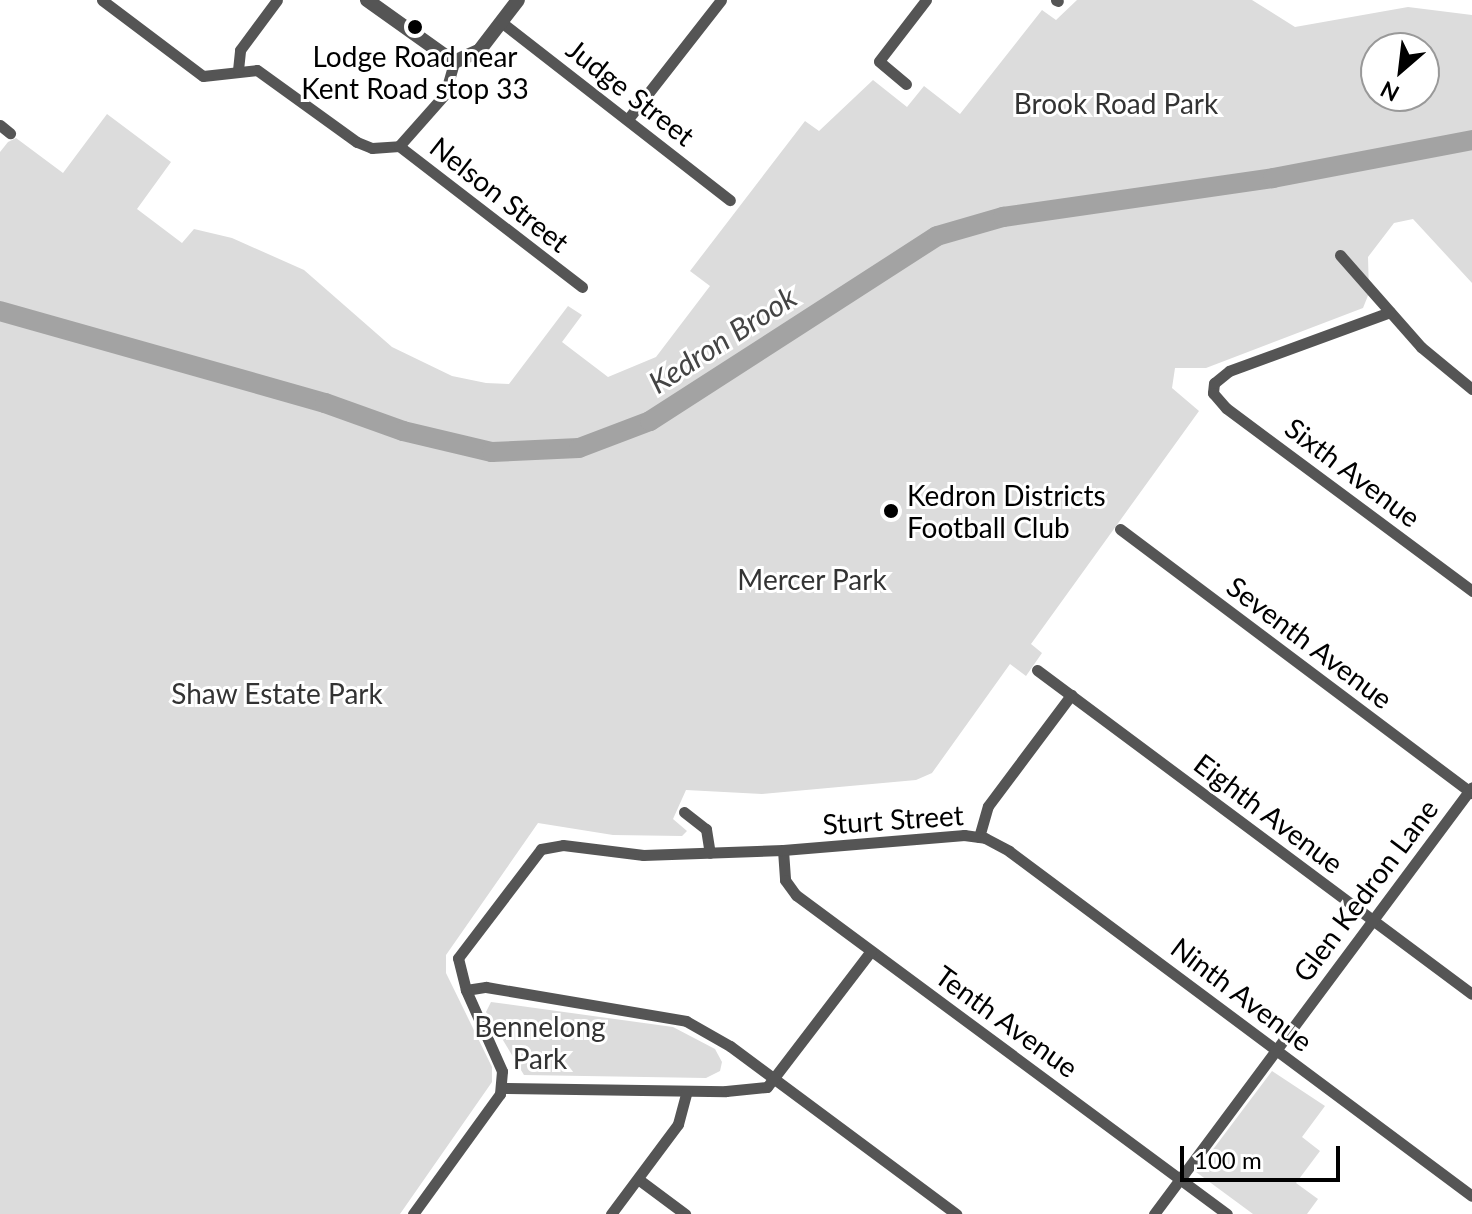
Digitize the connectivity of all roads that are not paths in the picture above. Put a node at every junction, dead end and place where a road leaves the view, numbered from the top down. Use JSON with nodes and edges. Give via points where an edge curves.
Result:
{"nodes":[{"id":1,"x":102,"y":0,"type":"edge"},
{"id":2,"x":277,"y":0,"type":"edge"},
{"id":3,"x":367,"y":0,"type":"edge"},
{"id":4,"x":518,"y":0,"type":"edge"},
{"id":5,"x":721,"y":0,"type":"edge"},
{"id":6,"x":926,"y":0,"type":"edge"},
{"id":7,"x":501,"y":22,"type":"junction"},
{"id":8,"x":454,"y":62,"type":"junction"},
{"id":9,"x":238,"y":70,"type":"junction"},
{"id":10,"x":906,"y":84,"type":"dead end"},
{"id":11,"x":628,"y":119,"type":"junction"},
{"id":12,"x":0,"y":125,"type":"edge"},
{"id":13,"x":10,"y":133,"type":"dead end"},
{"id":14,"x":399,"y":146,"type":"junction"},
{"id":15,"x":730,"y":200,"type":"dead end"},
{"id":16,"x":1340,"y":255,"type":"dead end"},
{"id":17,"x":582,"y":287,"type":"dead end"},
{"id":18,"x":1390,"y":312,"type":"junction"},
{"id":19,"x":1472,"y":389,"type":"edge"},
{"id":20,"x":1120,"y":529,"type":"dead end"},
{"id":21,"x":1472,"y":591,"type":"edge"},
{"id":22,"x":1037,"y":670,"type":"dead end"},
{"id":23,"x":1071,"y":695,"type":"junction"},
{"id":24,"x":1471,"y":790,"type":"edge"},
{"id":25,"x":684,"y":812,"type":"dead end"},
{"id":26,"x":979,"y":837,"type":"junction"},
{"id":27,"x":783,"y":850,"type":"junction"},
{"id":28,"x":710,"y":853,"type":"junction"},
{"id":29,"x":1373,"y":920,"type":"junction"},
{"id":30,"x":871,"y":951,"type":"junction"},
{"id":31,"x":466,"y":990,"type":"junction"},
{"id":32,"x":1472,"y":994,"type":"edge"},
{"id":33,"x":1277,"y":1050,"type":"junction"},
{"id":34,"x":776,"y":1080,"type":"junction"},
{"id":35,"x":502,"y":1088,"type":"junction"},
{"id":36,"x":687,"y":1091,"type":"junction"},
{"id":37,"x":638,"y":1179,"type":"junction"},
{"id":38,"x":1180,"y":1179,"type":"junction"},
{"id":39,"x":1472,"y":1196,"type":"edge"},
{"id":40,"x":413,"y":1214,"type":"edge"},
{"id":41,"x":611,"y":1214,"type":"edge"},
{"id":42,"x":685,"y":1214,"type":"edge"},
{"id":43,"x":956,"y":1214,"type":"edge"},
{"id":44,"x":1154,"y":1214,"type":"edge"},
{"id":45,"x":1227,"y":1214,"type":"edge"}],
"edges":[{"from":1,"to":9,"type":"street","name":"Nelson Street","via":[[203,76]]},
{"from":2,"to":9,"type":"street","via":[[240,50]]},
{"from":3,"to":8,"type":"street"},
{"from":4,"to":7,"type":"street"},
{"from":5,"to":11,"type":"street"},
{"from":6,"to":10,"type":"street","via":[[879,61]]},
{"from":7,"to":8,"type":"street","via":[[479,51]]},
{"from":7,"to":11,"type":"street","name":"Judge Street"},
{"from":8,"to":14,"type":"street","via":[[445,94]]},
{"from":9,"to":14,"type":"street","name":"Nelson Street","via":[[265,73],[364,146]]},
{"from":11,"to":15,"type":"street","name":"Judge Street"},
{"from":12,"to":13,"type":"street"},
{"from":14,"to":17,"type":"street","name":"Nelson Street"},
{"from":16,"to":18,"type":"street"},
{"from":18,"to":19,"type":"street","via":[[1432,358]]},
{"from":18,"to":21,"type":"street","name":"Sixth Avenue","via":[[1229,371],[1213,388],[1226,408]]},
{"from":20,"to":24,"type":"street","name":"Seventh Avenue"},
{"from":22,"to":23,"type":"street","name":"Eighth Avenue"},
{"from":23,"to":26,"type":"street","name":"Sturt Street","via":[[988,806]]},
{"from":23,"to":29,"type":"street","name":"Eighth Avenue"},
{"from":24,"to":29,"type":"street","name":"Glen Kedron Lane"},
{"from":25,"to":28,"type":"street","via":[[706,829]]},
{"from":26,"to":27,"type":"street","name":"Sturt Street"},
{"from":26,"to":33,"type":"street","name":"Ninth Avenue","via":[[1009,851]]},
{"from":27,"to":28,"type":"street","name":"Sturt Street"},
{"from":27,"to":30,"type":"street","name":"Tenth Avenue","via":[[792,891]]},
{"from":28,"to":31,"type":"street","name":"Sturt Street","via":[[616,854],[552,845],[531,858],[459,955]]},
{"from":29,"to":32,"type":"street","name":"Eighth Avenue"},
{"from":29,"to":33,"type":"street","name":"Glen Kedron Lane"},
{"from":30,"to":34,"type":"street"},
{"from":30,"to":38,"type":"street","name":"Tenth Avenue"},
{"from":31,"to":34,"type":"street","via":[[486,987],[678,1019],[730,1046]]},
{"from":31,"to":35,"type":"street","via":[[502,1071]]},
{"from":33,"to":38,"type":"street","name":"Glen Kedron Lane"},
{"from":33,"to":39,"type":"street","name":"Ninth Avenue"},
{"from":34,"to":36,"type":"street","via":[[748,1090]]},
{"from":34,"to":43,"type":"street"},
{"from":35,"to":36,"type":"street"},
{"from":35,"to":40,"type":"street","via":[[494,1108]]},
{"from":36,"to":37,"type":"street","via":[[681,1118]]},
{"from":37,"to":41,"type":"street"},
{"from":37,"to":42,"type":"street"},
{"from":38,"to":44,"type":"street","name":"Glen Kedron Lane"},
{"from":38,"to":45,"type":"street","name":"Tenth Avenue"}]}
